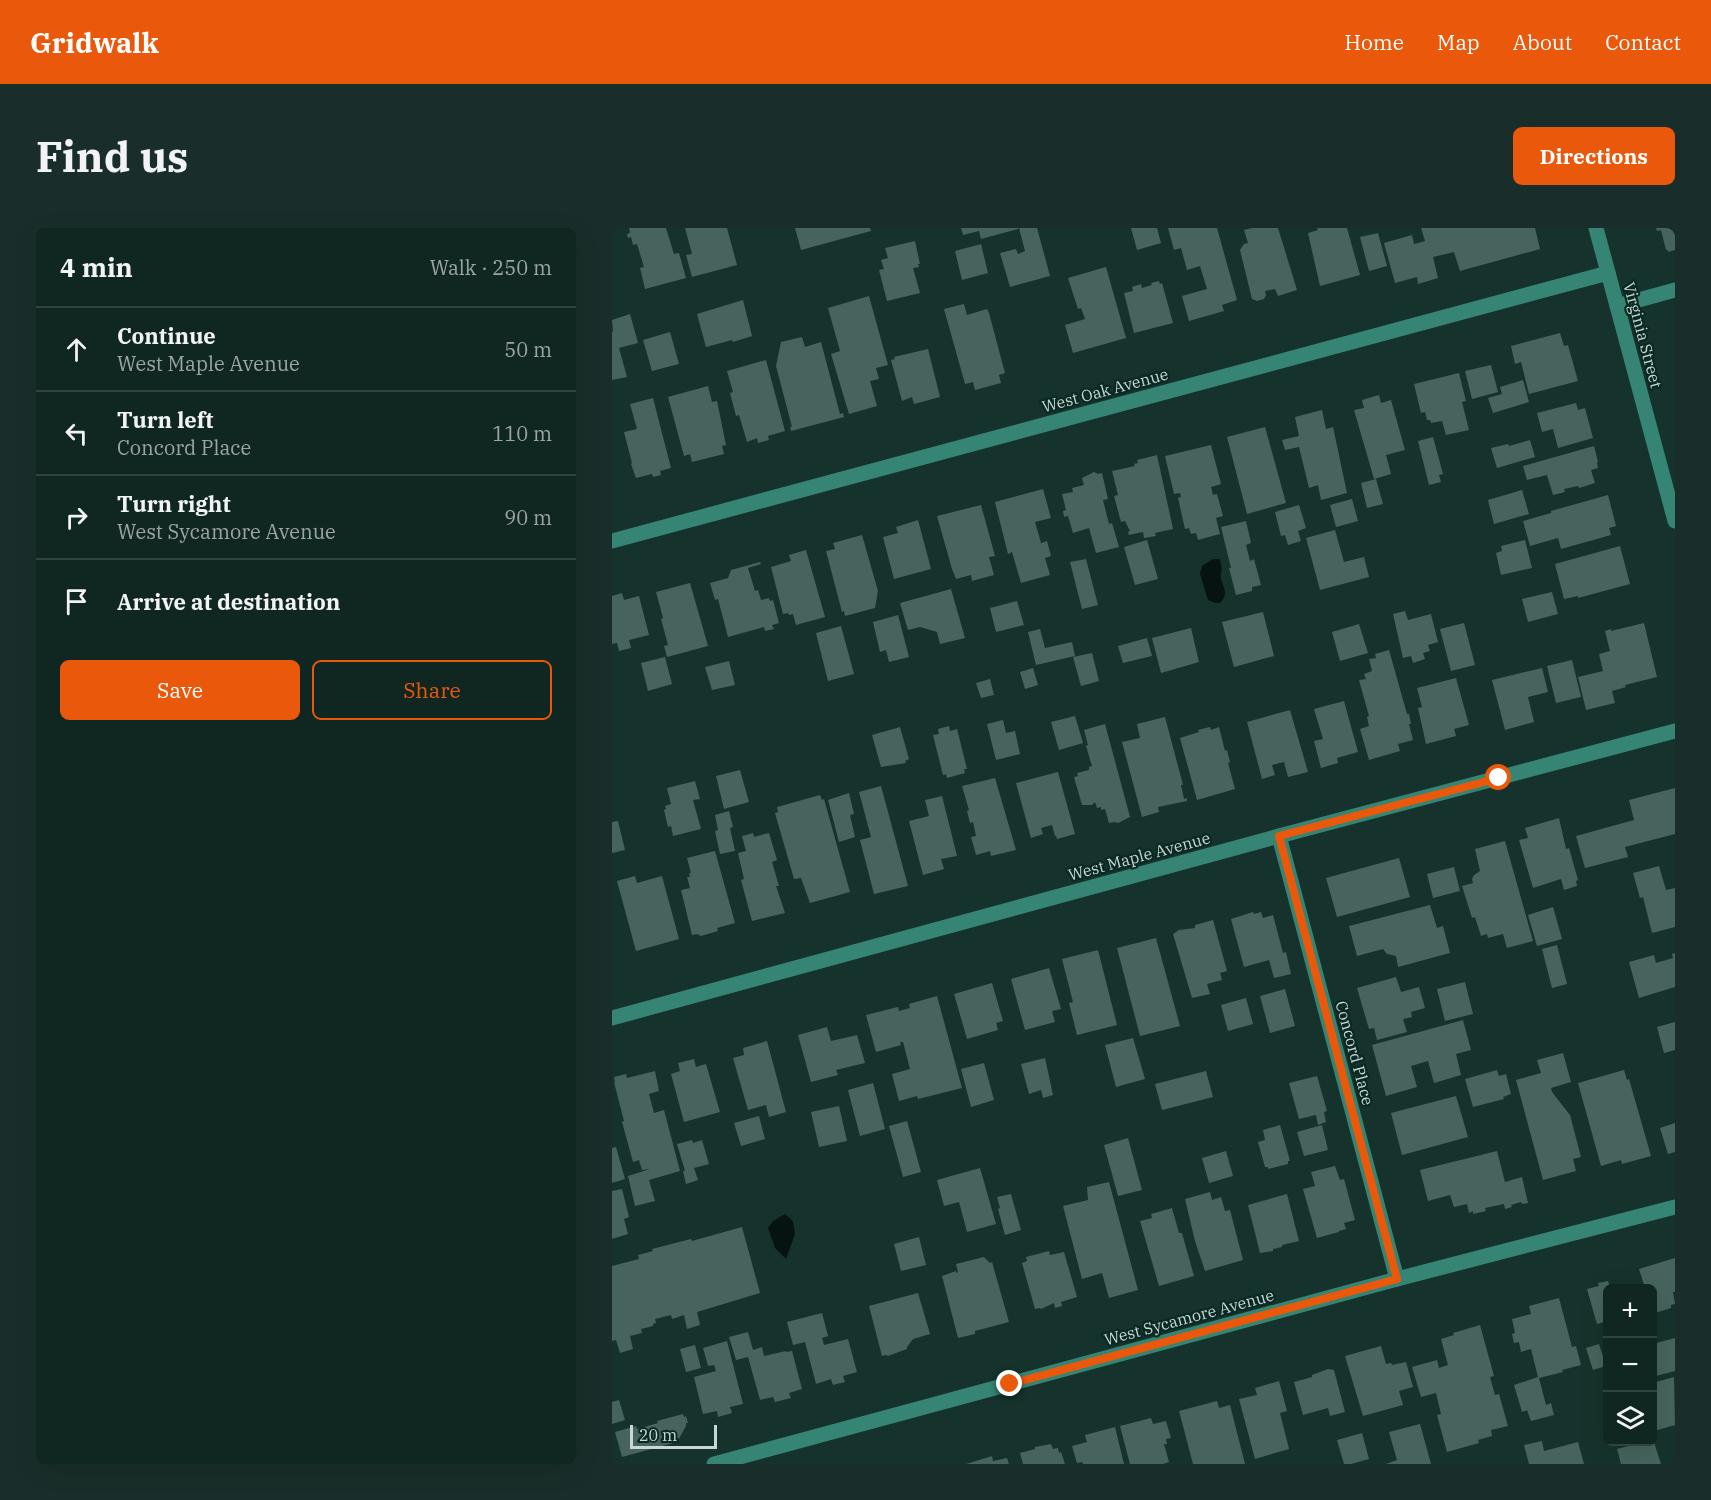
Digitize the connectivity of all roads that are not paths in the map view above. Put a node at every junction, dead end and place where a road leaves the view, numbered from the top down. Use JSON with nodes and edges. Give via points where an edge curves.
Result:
{"nodes":[{"id":1,"x":1596,"y":228,"type":"edge"},
{"id":2,"x":1608,"y":273,"type":"junction"},
{"id":3,"x":1675,"y":290,"type":"edge"},
{"id":4,"x":1617,"y":306,"type":"junction"},
{"id":5,"x":1675,"y":521,"type":"edge"},
{"id":6,"x":612,"y":541,"type":"edge"},
{"id":7,"x":1675,"y":730,"type":"edge"},
{"id":8,"x":1279,"y":836,"type":"junction"},
{"id":9,"x":612,"y":1018,"type":"edge"},
{"id":10,"x":1675,"y":1207,"type":"edge"},
{"id":11,"x":1397,"y":1279,"type":"junction"},
{"id":12,"x":714,"y":1464,"type":"edge"}],
"edges":[{"from":1,"to":2,"type":"street","name":"Virginia Street"},
{"from":2,"to":4,"type":"street","name":"Virginia Street"},
{"from":2,"to":6,"type":"street","name":"West Oak Avenue"},
{"from":3,"to":4,"type":"street"},
{"from":4,"to":5,"type":"street","name":"Virginia Street"},
{"from":7,"to":8,"type":"street","name":"West Maple Avenue"},
{"from":8,"to":9,"type":"street","name":"West Maple Avenue"},
{"from":8,"to":11,"type":"street","name":"Concord Place"},
{"from":10,"to":11,"type":"street","name":"West Sycamore Avenue"},
{"from":11,"to":12,"type":"street","name":"West Sycamore Avenue"}]}
